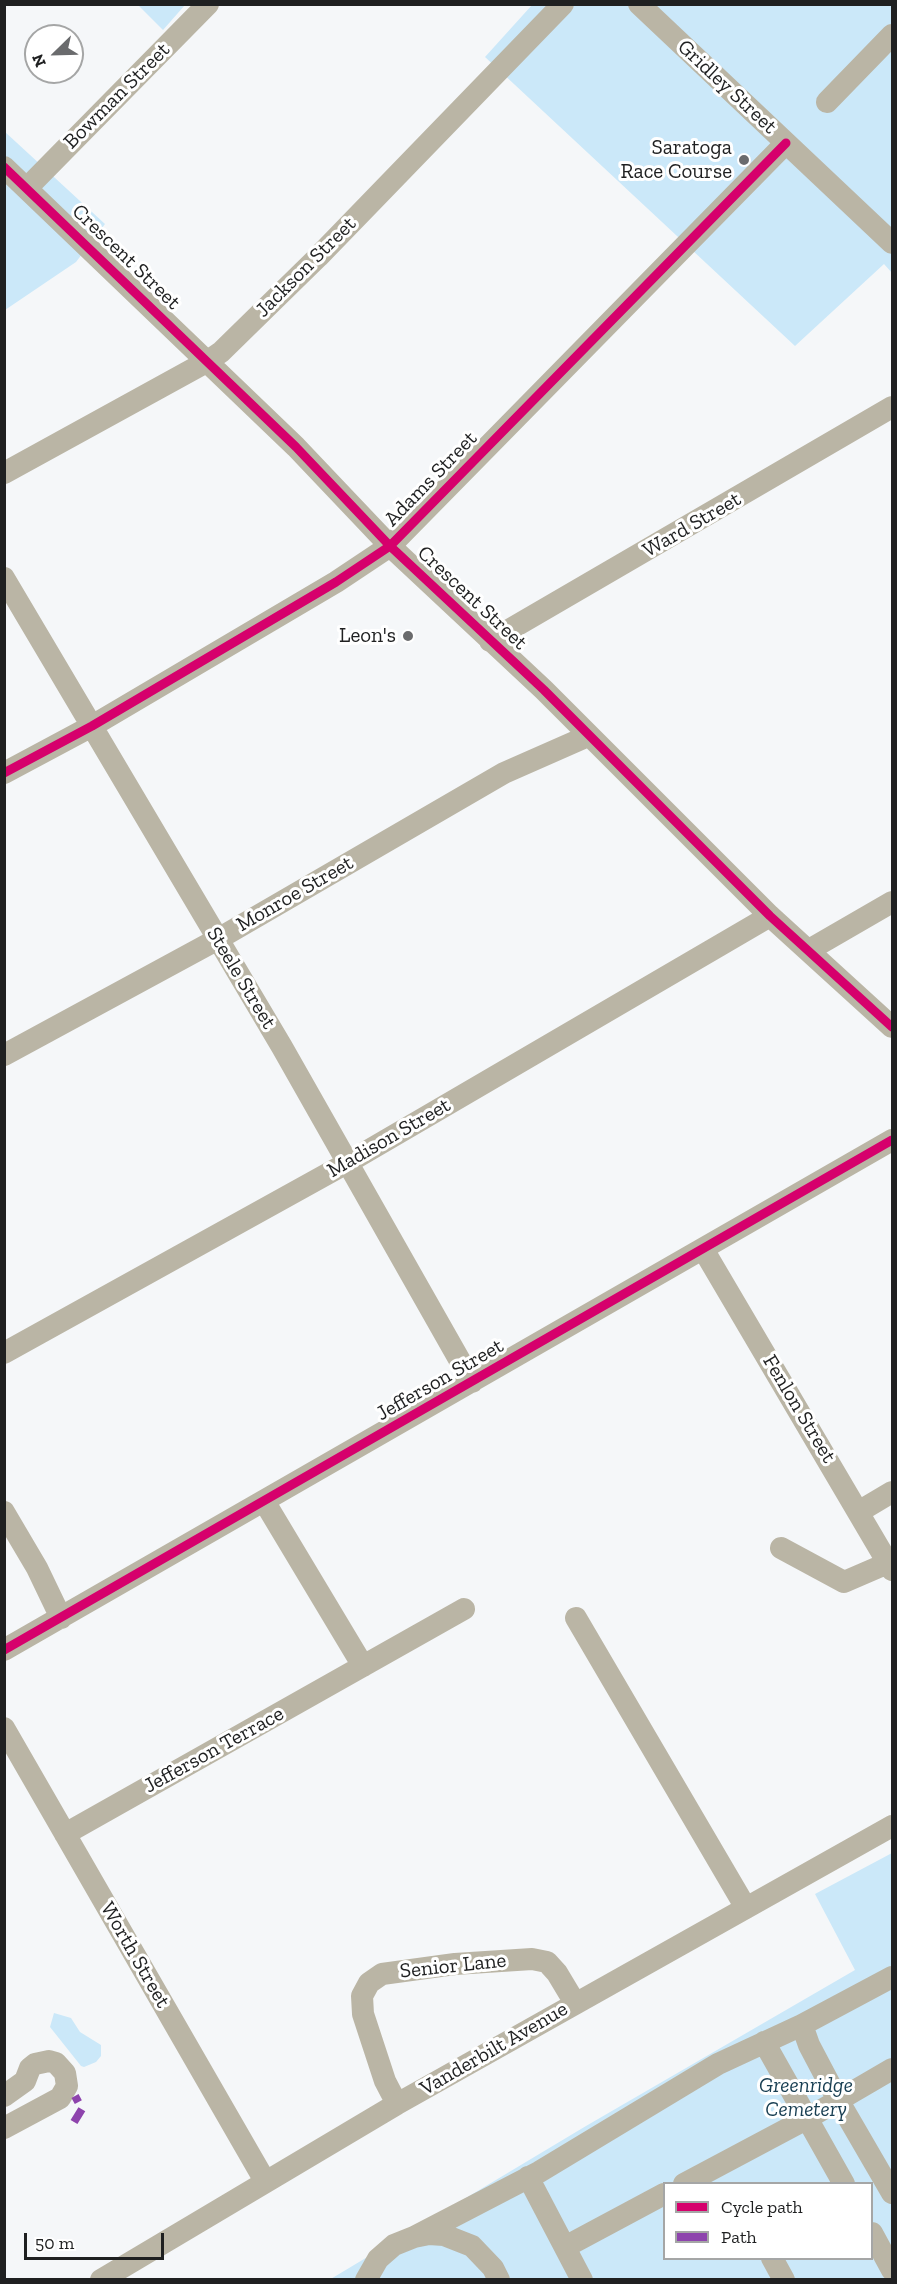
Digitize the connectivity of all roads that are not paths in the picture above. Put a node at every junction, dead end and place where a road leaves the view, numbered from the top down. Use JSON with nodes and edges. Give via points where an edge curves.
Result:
{"nodes":[{"id":1,"x":208,"y":4,"type":"edge"},
{"id":2,"x":562,"y":4,"type":"edge"},
{"id":3,"x":639,"y":4,"type":"edge"},
{"id":4,"x":892,"y":35,"type":"edge"},
{"id":5,"x":827,"y":102,"type":"dead end"},
{"id":6,"x":786,"y":143,"type":"junction"},
{"id":7,"x":4,"y":167,"type":"edge"},
{"id":8,"x":27,"y":188,"type":"junction"},
{"id":9,"x":892,"y":243,"type":"edge"},
{"id":10,"x":208,"y":361,"type":"junction"},
{"id":11,"x":892,"y":407,"type":"edge"},
{"id":12,"x":4,"y":473,"type":"edge"},
{"id":13,"x":390,"y":546,"type":"junction"},
{"id":14,"x":4,"y":578,"type":"edge"},
{"id":15,"x":490,"y":641,"type":"junction"},
{"id":16,"x":92,"y":726,"type":"junction"},
{"id":17,"x":588,"y":736,"type":"junction"},
{"id":18,"x":4,"y":773,"type":"edge"},
{"id":19,"x":892,"y":902,"type":"edge"},
{"id":20,"x":770,"y":916,"type":"junction"},
{"id":21,"x":218,"y":939,"type":"junction"},
{"id":22,"x":809,"y":950,"type":"junction"},
{"id":23,"x":892,"y":1027,"type":"edge"},
{"id":24,"x":4,"y":1055,"type":"edge"},
{"id":25,"x":892,"y":1140,"type":"edge"},
{"id":26,"x":347,"y":1163,"type":"junction"},
{"id":27,"x":703,"y":1249,"type":"junction"},
{"id":28,"x":4,"y":1353,"type":"edge"},
{"id":29,"x":472,"y":1382,"type":"junction"},
{"id":30,"x":892,"y":1492,"type":"edge"},
{"id":31,"x":264,"y":1501,"type":"junction"},
{"id":32,"x":860,"y":1511,"type":"junction"},
{"id":33,"x":4,"y":1512,"type":"edge"},
{"id":34,"x":781,"y":1548,"type":"dead end"},
{"id":35,"x":890,"y":1567,"type":"edge"},
{"id":36,"x":464,"y":1609,"type":"dead end"},
{"id":37,"x":61,"y":1618,"type":"junction"},
{"id":38,"x":576,"y":1618,"type":"dead end"},
{"id":39,"x":4,"y":1650,"type":"edge"},
{"id":40,"x":363,"y":1666,"type":"junction"},
{"id":41,"x":4,"y":1728,"type":"edge"},
{"id":42,"x":892,"y":1826,"type":"edge"},
{"id":43,"x":65,"y":1834,"type":"junction"},
{"id":44,"x":747,"y":1908,"type":"junction"},
{"id":45,"x":892,"y":1977,"type":"edge"},
{"id":46,"x":575,"y":2003,"type":"junction"},
{"id":47,"x":802,"y":2025,"type":"junction"},
{"id":48,"x":764,"y":2042,"type":"junction"},
{"id":49,"x":892,"y":2069,"type":"edge"},
{"id":50,"x":4,"y":2096,"type":"edge"},
{"id":51,"x":838,"y":2100,"type":"junction"},
{"id":52,"x":397,"y":2104,"type":"junction"},
{"id":53,"x":808,"y":2118,"type":"junction"},
{"id":54,"x":4,"y":2128,"type":"edge"},
{"id":55,"x":725,"y":2174,"type":"edge"},
{"id":56,"x":528,"y":2177,"type":"junction"},
{"id":57,"x":265,"y":2181,"type":"junction"},
{"id":58,"x":692,"y":2182,"type":"edge"},
{"id":59,"x":843,"y":2182,"type":"edge"},
{"id":60,"x":886,"y":2185,"type":"edge"},
{"id":61,"x":663,"y":2195,"type":"edge"},
{"id":62,"x":873,"y":2235,"type":"edge"},
{"id":63,"x":414,"y":2237,"type":"junction"},
{"id":64,"x":565,"y":2247,"type":"junction"},
{"id":65,"x":773,"y":2260,"type":"edge"},
{"id":66,"x":892,"y":2270,"type":"edge"},
{"id":67,"x":101,"y":2280,"type":"edge"},
{"id":68,"x":366,"y":2280,"type":"edge"},
{"id":69,"x":499,"y":2280,"type":"edge"},
{"id":70,"x":582,"y":2280,"type":"edge"},
{"id":71,"x":784,"y":2280,"type":"edge"}],
"edges":[{"from":1,"to":8,"type":"street","name":"Bowman Street"},
{"from":2,"to":10,"type":"street","name":"Jackson Street","via":[[318,257]]},
{"from":3,"to":6,"type":"street","name":"Gridley Street"},
{"from":4,"to":5,"type":"street"},
{"from":6,"to":9,"type":"street","name":"Gridley Street"},
{"from":6,"to":13,"type":"street","name":"Adams Street"},
{"from":7,"to":8,"type":"street","name":"Crescent Street"},
{"from":8,"to":10,"type":"street","name":"Crescent Street"},
{"from":10,"to":12,"type":"street","name":"Jackson Street"},
{"from":10,"to":13,"type":"street","name":"Crescent Street"},
{"from":11,"to":15,"type":"street","name":"Ward Street"},
{"from":13,"to":15,"type":"street","name":"Crescent Street"},
{"from":13,"to":16,"type":"street","name":"Adams Street"},
{"from":14,"to":16,"type":"street","name":"Steele Street"},
{"from":15,"to":17,"type":"street","name":"Crescent Street"},
{"from":16,"to":18,"type":"street","name":"Adams Street"},
{"from":16,"to":21,"type":"street","name":"Steele Street"},
{"from":17,"to":20,"type":"street","name":"Crescent Street"},
{"from":17,"to":21,"type":"street","name":"Monroe Street","via":[[504,773]]},
{"from":19,"to":22,"type":"street"},
{"from":20,"to":22,"type":"street","name":"Crescent Street"},
{"from":20,"to":26,"type":"street","name":"Madison Street"},
{"from":21,"to":24,"type":"street","name":"Monroe Street"},
{"from":21,"to":26,"type":"street","name":"Steele Street"},
{"from":22,"to":23,"type":"street","name":"Crescent Street"},
{"from":25,"to":27,"type":"street","name":"Jefferson Street"},
{"from":26,"to":28,"type":"street","name":"Madison Street"},
{"from":26,"to":29,"type":"street","name":"Steele Street"},
{"from":27,"to":29,"type":"street","name":"Jefferson Street"},
{"from":27,"to":32,"type":"street","name":"Fenlon Street"},
{"from":29,"to":31,"type":"street","name":"Jefferson Street"},
{"from":30,"to":32,"type":"street"},
{"from":31,"to":37,"type":"street","name":"Jefferson Street"},
{"from":31,"to":40,"type":"street"},
{"from":32,"to":35,"type":"street","name":"Fenlon Street"},
{"from":33,"to":37,"type":"street"},
{"from":34,"to":35,"type":"street","via":[[844,1582]]},
{"from":36,"to":40,"type":"street","name":"Jefferson Terrace"},
{"from":37,"to":39,"type":"street","name":"Jefferson Street"},
{"from":38,"to":44,"type":"street"},
{"from":40,"to":43,"type":"street","name":"Jefferson Terrace"},
{"from":41,"to":43,"type":"street","name":"Worth Street"},
{"from":42,"to":44,"type":"street","name":"Vanderbilt Avenue"},
{"from":43,"to":57,"type":"street","name":"Worth Street"},
{"from":44,"to":46,"type":"street","name":"Vanderbilt Avenue"},
{"from":45,"to":47,"type":"street"},
{"from":46,"to":52,"type":"street","name":"Vanderbilt Avenue"},
{"from":46,"to":52,"type":"street","name":"Senior Lane","via":[[547,1962],[532,1959],[382,1974],[369,1983],[362,1996],[363,2014]]},
{"from":47,"to":48,"type":"street"},
{"from":47,"to":51,"type":"street"},
{"from":48,"to":53,"type":"street"},
{"from":48,"to":56,"type":"street","via":[[718,2064]]},
{"from":49,"to":51,"type":"street"},
{"from":50,"to":54,"type":"street","via":[[25,2081],[30,2068],[42,2061],[56,2063],[67,2079],[60,2098]]},
{"from":51,"to":53,"type":"street"},
{"from":51,"to":60,"type":"street"},
{"from":52,"to":57,"type":"street","name":"Vanderbilt Avenue"},
{"from":53,"to":55,"type":"street"},
{"from":53,"to":59,"type":"street"},
{"from":55,"to":58,"type":"street"},
{"from":56,"to":63,"type":"street"},
{"from":56,"to":64,"type":"street"},
{"from":57,"to":67,"type":"street","name":"Vanderbilt Avenue"},
{"from":61,"to":64,"type":"street"},
{"from":62,"to":66,"type":"street"},
{"from":63,"to":68,"type":"street","via":[[394,2245],[378,2259]]},
{"from":63,"to":69,"type":"street","via":[[444,2235],[472,2246]]},
{"from":64,"to":70,"type":"street"},
{"from":65,"to":71,"type":"street"}]}
